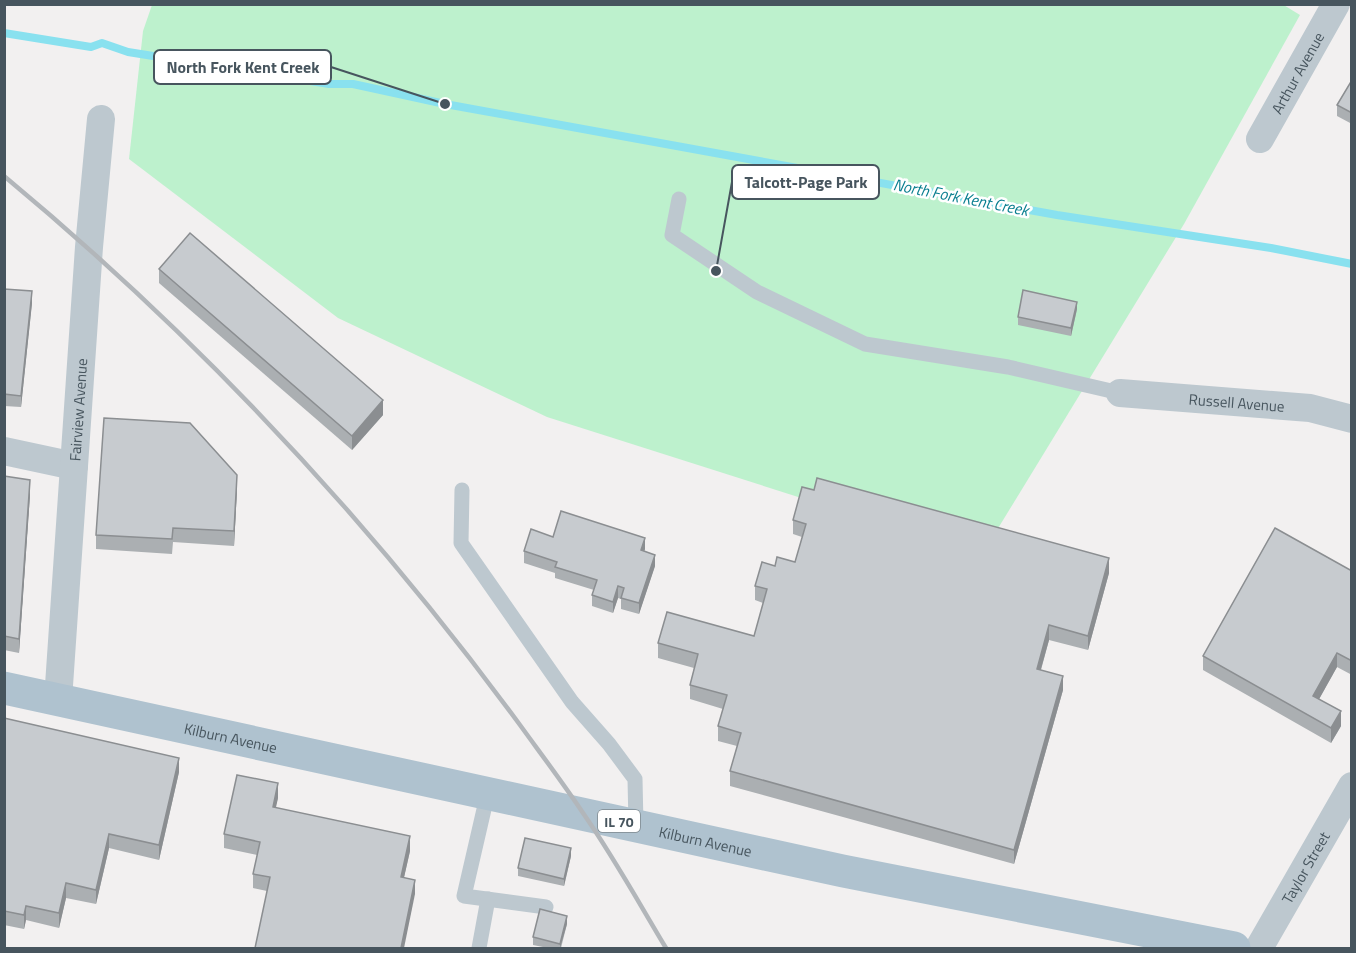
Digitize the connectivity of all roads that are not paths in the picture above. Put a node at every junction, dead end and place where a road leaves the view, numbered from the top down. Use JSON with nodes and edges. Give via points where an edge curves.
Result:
{"nodes":[{"id":1,"x":1336,"y":4,"type":"edge"},
{"id":2,"x":101,"y":119,"type":"dead end"},
{"id":3,"x":1260,"y":139,"type":"dead end"},
{"id":4,"x":679,"y":199,"type":"dead end"},
{"id":5,"x":1120,"y":393,"type":"joint"},
{"id":6,"x":1352,"y":418,"type":"edge"},
{"id":7,"x":4,"y":451,"type":"edge"},
{"id":8,"x":74,"y":466,"type":"junction"},
{"id":9,"x":462,"y":490,"type":"dead end"},
{"id":10,"x":4,"y":688,"type":"edge"},
{"id":11,"x":58,"y":700,"type":"junction"},
{"id":12,"x":1352,"y":786,"type":"edge"},
{"id":13,"x":488,"y":792,"type":"junction"},
{"id":14,"x":636,"y":825,"type":"junction"},
{"id":15,"x":488,"y":899,"type":"junction"},
{"id":16,"x":546,"y":907,"type":"dead end"},
{"id":17,"x":479,"y":948,"type":"edge"},
{"id":18,"x":1234,"y":948,"type":"edge"},
{"id":19,"x":1259,"y":948,"type":"edge"}],
"edges":[{"from":1,"to":3,"type":"street","name":"Arthur Avenue"},
{"from":2,"to":8,"type":"street","name":"Fairview Avenue"},
{"from":4,"to":5,"type":"lane","via":[[672,235],[757,292],[865,344],[1008,367]]},
{"from":5,"to":6,"type":"street","name":"Russell Avenue","via":[[1310,408]]},
{"from":7,"to":8,"type":"street"},
{"from":8,"to":11,"type":"street","name":"Fairview Avenue"},
{"from":9,"to":14,"type":"lane","via":[[461,543],[572,702],[635,778]]},
{"from":10,"to":11,"type":"main road","name":"Kilburn Avenue","number":"IL 70"},
{"from":11,"to":13,"type":"main road","name":"Kilburn Avenue","number":"IL 70"},
{"from":12,"to":19,"type":"street","name":"Taylor Street"},
{"from":13,"to":14,"type":"main road","name":"Kilburn Avenue","number":"IL 70"},
{"from":13,"to":15,"type":"lane","via":[[464,896]]},
{"from":14,"to":18,"type":"main road","name":"Kilburn Avenue","number":"IL 70","via":[[843,871]]},
{"from":15,"to":16,"type":"lane"},
{"from":15,"to":17,"type":"lane"}]}
